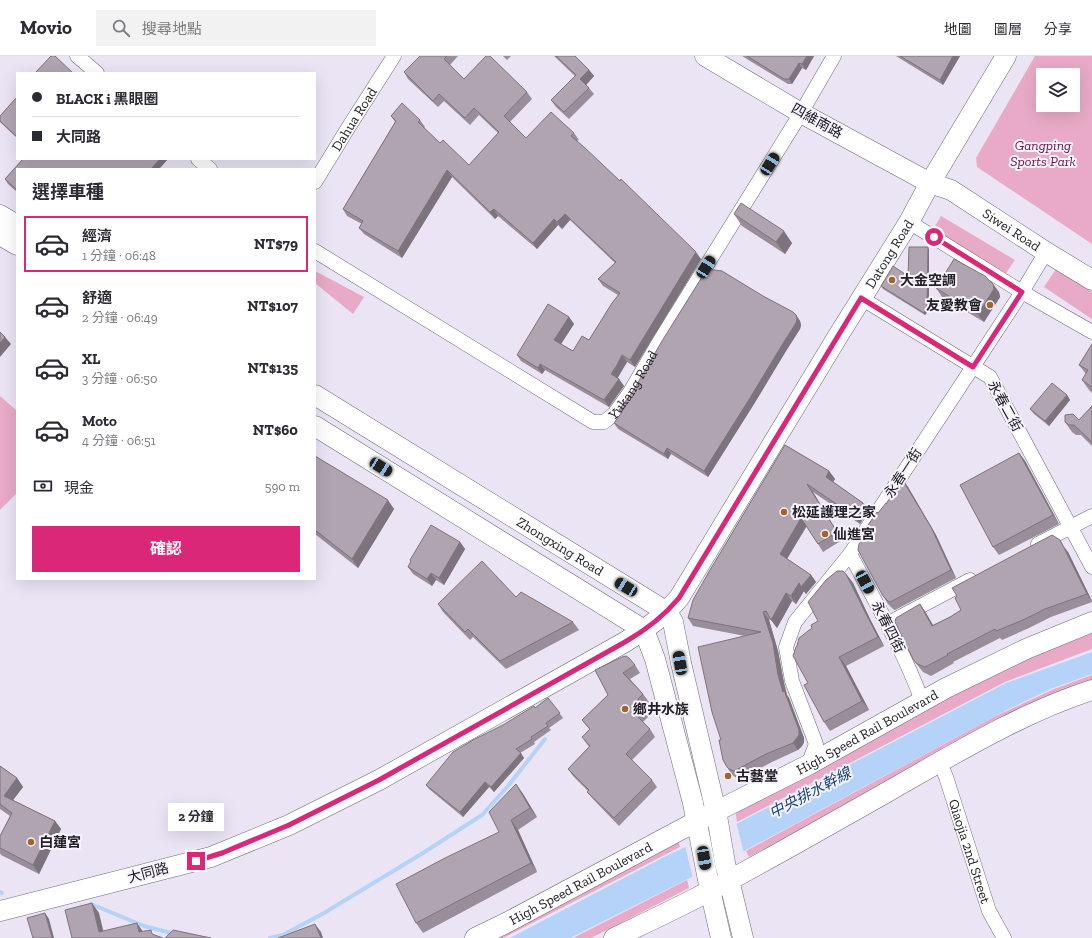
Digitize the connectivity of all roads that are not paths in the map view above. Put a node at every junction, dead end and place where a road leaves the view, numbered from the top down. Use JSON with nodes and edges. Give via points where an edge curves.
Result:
{"nodes":[{"id":1,"x":77,"y":56,"type":"edge"},
{"id":2,"x":394,"y":56,"type":"edge"},
{"id":3,"x":705,"y":56,"type":"edge"},
{"id":4,"x":834,"y":56,"type":"edge"},
{"id":5,"x":1006,"y":56,"type":"edge"},
{"id":6,"x":96,"y":72,"type":"edge"},
{"id":7,"x":801,"y":113,"type":"junction"},
{"id":8,"x":199,"y":160,"type":"edge"},
{"id":9,"x":209,"y":168,"type":"edge"},
{"id":10,"x":316,"y":180,"type":"edge"},
{"id":11,"x":930,"y":183,"type":"junction"},
{"id":12,"x":0,"y":214,"type":"edge"},
{"id":13,"x":909,"y":222,"type":"junction"},
{"id":14,"x":16,"y":224,"type":"edge"},
{"id":15,"x":0,"y":235,"type":"edge"},
{"id":16,"x":16,"y":244,"type":"edge"},
{"id":17,"x":316,"y":252,"type":"edge"},
{"id":18,"x":1046,"y":252,"type":"junction"},
{"id":19,"x":1092,"y":280,"type":"edge"},
{"id":20,"x":1022,"y":292,"type":"junction"},
{"id":21,"x":861,"y":298,"type":"junction"},
{"id":22,"x":1092,"y":332,"type":"edge"},
{"id":23,"x":973,"y":367,"type":"junction"},
{"id":24,"x":316,"y":396,"type":"edge"},
{"id":25,"x":316,"y":427,"type":"edge"},
{"id":26,"x":1092,"y":516,"type":"edge"},
{"id":27,"x":1071,"y":527,"type":"junction"},
{"id":28,"x":1029,"y":549,"type":"edge"},
{"id":29,"x":850,"y":554,"type":"junction"},
{"id":30,"x":1092,"y":567,"type":"edge"},
{"id":31,"x":980,"y":575,"type":"edge"},
{"id":32,"x":667,"y":612,"type":"junction"},
{"id":33,"x":1092,"y":622,"type":"edge"},
{"id":34,"x":887,"y":624,"type":"junction"},
{"id":35,"x":644,"y":630,"type":"junction"},
{"id":36,"x":1092,"y":690,"type":"edge"},
{"id":37,"x":922,"y":701,"type":"junction"},
{"id":38,"x":940,"y":762,"type":"junction"},
{"id":39,"x":808,"y":765,"type":"junction"},
{"id":40,"x":717,"y":814,"type":"junction"},
{"id":41,"x":697,"y":824,"type":"junction"},
{"id":42,"x":727,"y":871,"type":"junction"},
{"id":43,"x":708,"y":882,"type":"junction"},
{"id":44,"x":0,"y":911,"type":"edge"},
{"id":45,"x":475,"y":938,"type":"edge"},
{"id":46,"x":614,"y":938,"type":"edge"},
{"id":47,"x":721,"y":938,"type":"edge"},
{"id":48,"x":743,"y":938,"type":"edge"},
{"id":49,"x":1004,"y":938,"type":"edge"}],
"edges":[{"from":1,"to":6,"type":"street"},
{"from":2,"to":10,"type":"street","name":"Dahua Road"},
{"from":3,"to":7,"type":"street","name":"四維南路"},
{"from":4,"to":7,"type":"street","name":"Yukang Road"},
{"from":5,"to":11,"type":"street","name":"Datong Road"},
{"from":7,"to":11,"type":"street","name":"四維南路"},
{"from":7,"to":17,"type":"street","name":"Yukang Road","via":[[630,392],[614,414],[604,422],[593,422]]},
{"from":8,"to":9,"type":"street"},
{"from":11,"to":13,"type":"street","name":"Datong Road"},
{"from":11,"to":18,"type":"street","name":"Siwei Road","via":[[951,190]]},
{"from":12,"to":14,"type":"street"},
{"from":13,"to":20,"type":"street"},
{"from":13,"to":21,"type":"street","name":"Datong Road"},
{"from":15,"to":16,"type":"street"},
{"from":18,"to":19,"type":"street","name":"Siwei Road"},
{"from":18,"to":20,"type":"street","name":"永春一街"},
{"from":20,"to":22,"type":"street"},
{"from":20,"to":23,"type":"street","name":"永春一街"},
{"from":21,"to":23,"type":"street","name":"永春二街"},
{"from":21,"to":32,"type":"street","name":"Datong Road","via":[[679,598]]},
{"from":23,"to":27,"type":"street","name":"永春二街","via":[[990,377]]},
{"from":23,"to":29,"type":"street","name":"永春一街"},
{"from":24,"to":32,"type":"street","name":"Zhongxing Road"},
{"from":25,"to":35,"type":"street","name":"Zhongxing Road"},
{"from":26,"to":27,"type":"street"},
{"from":27,"to":28,"type":"street"},
{"from":27,"to":30,"type":"street","name":"永春二街"},
{"from":29,"to":34,"type":"street","name":"永春四街"},
{"from":29,"to":39,"type":"street","name":"永春一街","via":[[795,622],[786,647],[792,681],[816,744]]},
{"from":31,"to":34,"type":"street"},
{"from":32,"to":35,"type":"street","name":"大同路"},
{"from":32,"to":40,"type":"street","via":[[673,622],[680,663]]},
{"from":33,"to":37,"type":"street","name":"High Speed Rail Boulevard","via":[[1026,649]]},
{"from":34,"to":37,"type":"street","name":"永春四街"},
{"from":35,"to":41,"type":"street","via":[[655,659]]},
{"from":35,"to":44,"type":"street","name":"大同路","via":[[379,780],[289,825],[211,857]]},
{"from":36,"to":38,"type":"street","via":[[1014,722]]},
{"from":37,"to":39,"type":"street","name":"High Speed Rail Boulevard"},
{"from":38,"to":42,"type":"street"},
{"from":38,"to":49,"type":"street","name":"Qiaojia 2nd Street","via":[[989,911]]},
{"from":39,"to":40,"type":"street","name":"High Speed Rail Boulevard"},
{"from":40,"to":41,"type":"street","name":"High Speed Rail Boulevard"},
{"from":40,"to":42,"type":"street"},
{"from":41,"to":43,"type":"street"},
{"from":41,"to":45,"type":"street","name":"High Speed Rail Boulevard"},
{"from":42,"to":43,"type":"street"},
{"from":42,"to":48,"type":"street"},
{"from":43,"to":46,"type":"street"},
{"from":43,"to":47,"type":"street"}]}
